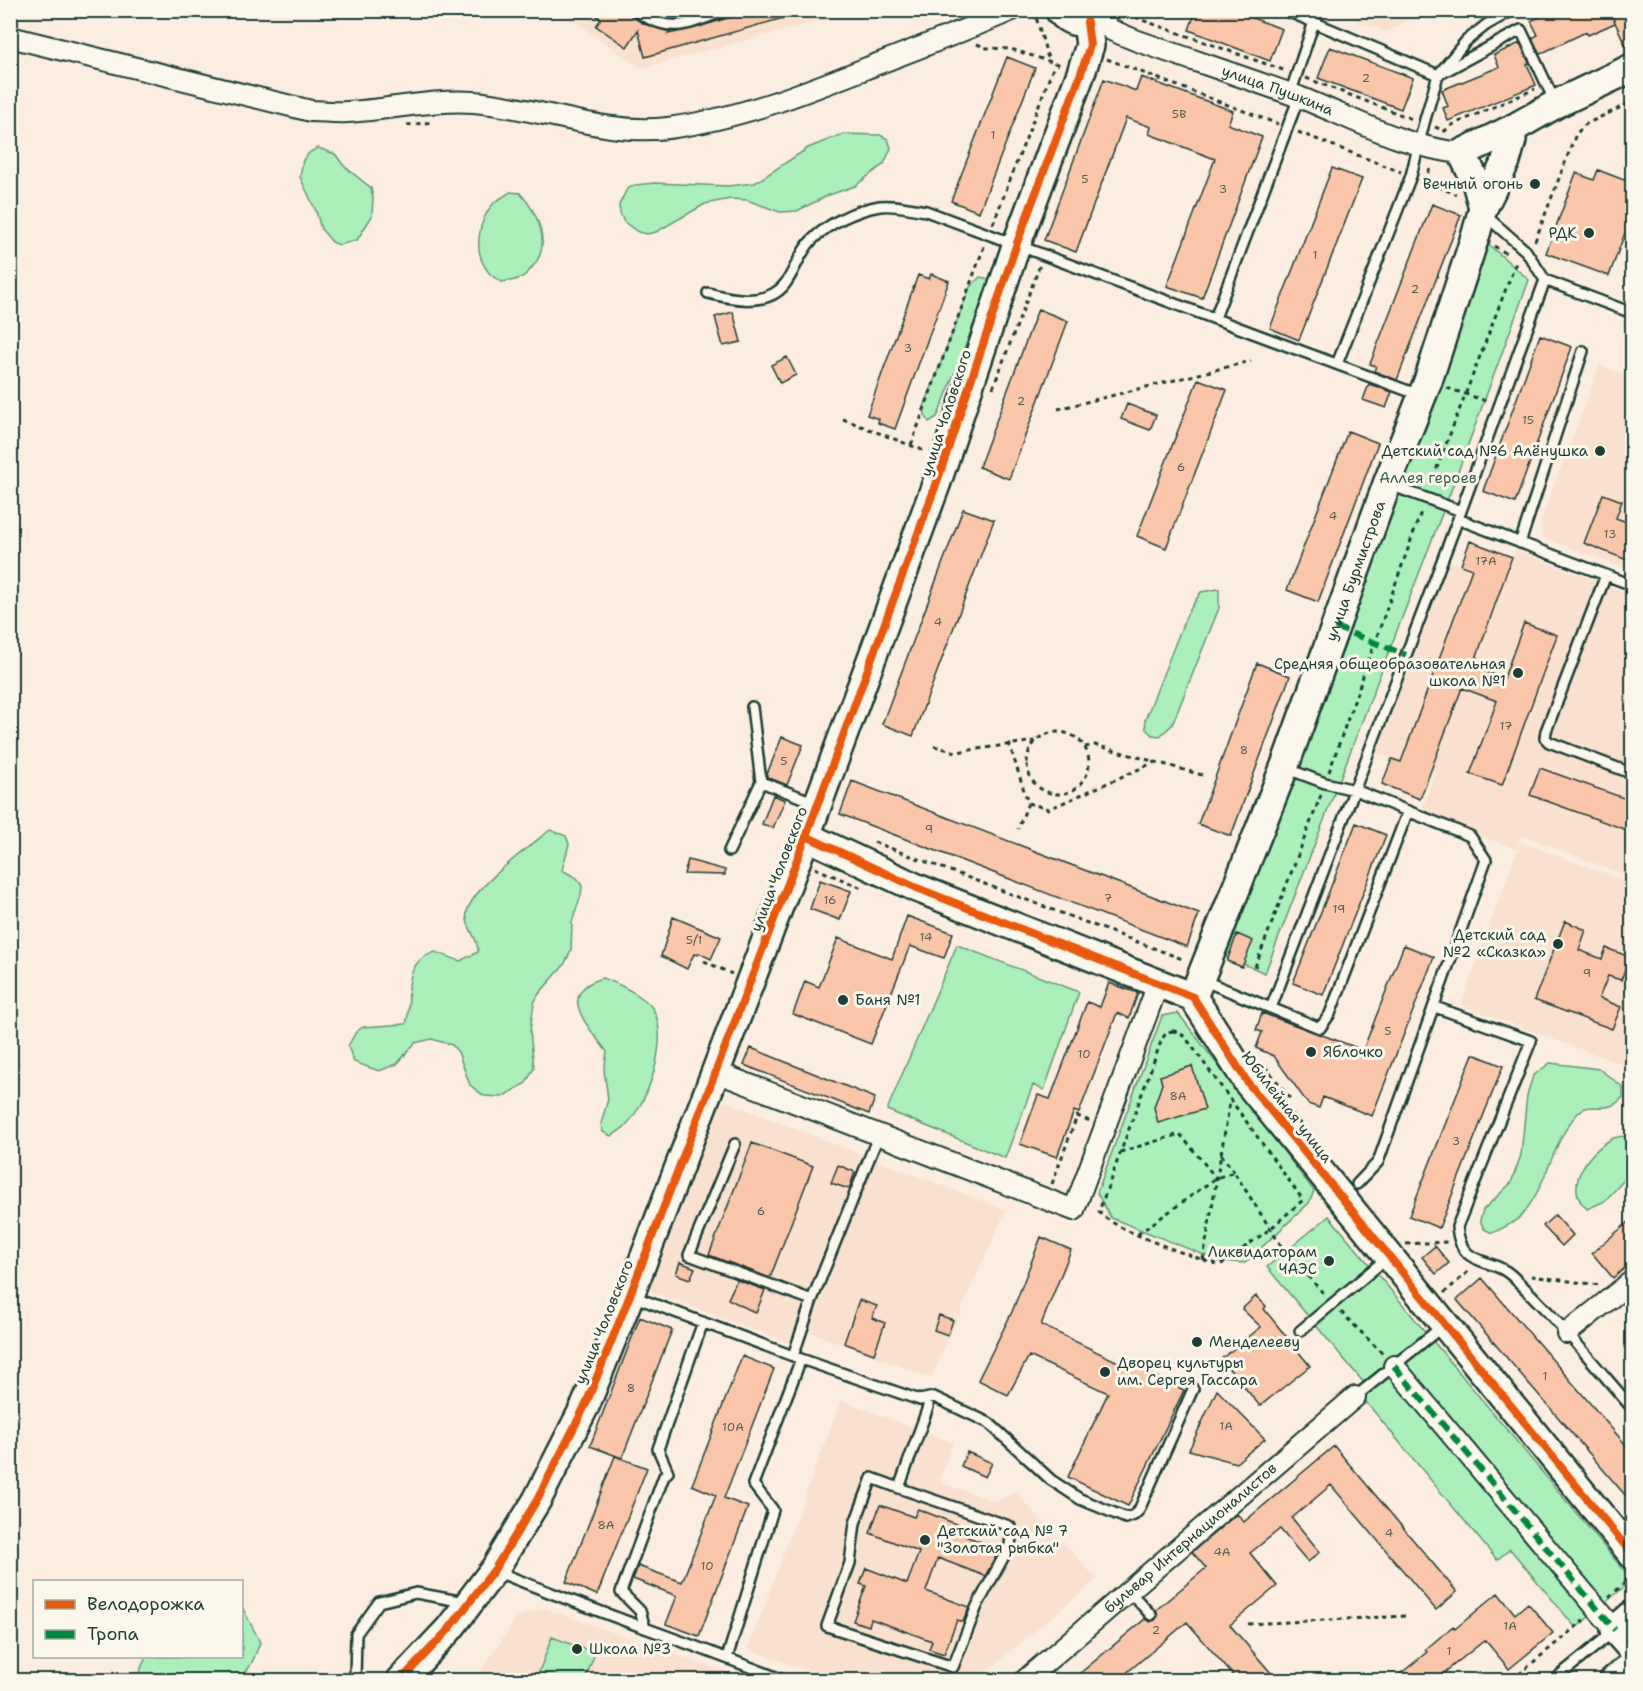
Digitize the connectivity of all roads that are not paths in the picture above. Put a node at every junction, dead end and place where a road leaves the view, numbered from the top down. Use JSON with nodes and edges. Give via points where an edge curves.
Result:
{"nodes":[{"id":1,"x":634,"y":10,"type":"edge"},
{"id":2,"x":727,"y":10,"type":"edge"},
{"id":3,"x":1285,"y":10,"type":"edge"},
{"id":4,"x":1513,"y":10,"type":"edge"},
{"id":5,"x":714,"y":13,"type":"edge"},
{"id":6,"x":998,"y":13,"type":"edge"},
{"id":7,"x":1043,"y":16,"type":"edge"},
{"id":8,"x":1096,"y":17,"type":"edge"},
{"id":9,"x":1314,"y":22,"type":"junction"},
{"id":10,"x":10,"y":37,"type":"edge"},
{"id":11,"x":1632,"y":68,"type":"edge"},
{"id":12,"x":1438,"y":75,"type":"junction"},
{"id":13,"x":1294,"y":96,"type":"junction"},
{"id":14,"x":1556,"y":104,"type":"junction"},
{"id":15,"x":1512,"y":129,"type":"junction"},
{"id":16,"x":1419,"y":145,"type":"junction"},
{"id":17,"x":1462,"y":153,"type":"junction"},
{"id":18,"x":1476,"y":205,"type":"junction"},
{"id":19,"x":1017,"y":243,"type":"junction"},
{"id":20,"x":1545,"y":280,"type":"junction"},
{"id":21,"x":708,"y":293,"type":"dead end"},
{"id":22,"x":1632,"y":313,"type":"edge"},
{"id":23,"x":1215,"y":318,"type":"junction"},
{"id":24,"x":1583,"y":351,"type":"dead end"},
{"id":25,"x":1337,"y":364,"type":"junction"},
{"id":26,"x":1430,"y":391,"type":"junction"},
{"id":27,"x":1387,"y":484,"type":"junction"},
{"id":28,"x":1459,"y":515,"type":"junction"},
{"id":29,"x":1520,"y":543,"type":"junction"},
{"id":30,"x":1606,"y":575,"type":"junction"},
{"id":31,"x":1632,"y":585,"type":"edge"},
{"id":32,"x":752,"y":707,"type":"dead end"},
{"id":33,"x":1284,"y":768,"type":"junction"},
{"id":34,"x":1628,"y":772,"type":"dead end"},
{"id":35,"x":761,"y":782,"type":"junction"},
{"id":36,"x":1355,"y":790,"type":"junction"},
{"id":37,"x":818,"y":804,"type":"junction"},
{"id":38,"x":1408,"y":811,"type":"junction"},
{"id":39,"x":806,"y":836,"type":"junction"},
{"id":40,"x":729,"y":851,"type":"dead end"},
{"id":41,"x":1199,"y":981,"type":"junction"},
{"id":42,"x":1158,"y":984,"type":"junction"},
{"id":43,"x":1435,"y":1007,"type":"junction"},
{"id":44,"x":1271,"y":1008,"type":"junction"},
{"id":45,"x":716,"y":1072,"type":"junction"},
{"id":46,"x":879,"y":1134,"type":"junction"},
{"id":47,"x":735,"y":1144,"type":"dead end"},
{"id":48,"x":1357,"y":1184,"type":"dead end"},
{"id":49,"x":1394,"y":1251,"type":"junction"},
{"id":50,"x":1628,"y":1285,"type":"edge"},
{"id":51,"x":630,"y":1295,"type":"junction"},
{"id":52,"x":812,"y":1300,"type":"junction"},
{"id":53,"x":703,"y":1322,"type":"junction"},
{"id":54,"x":1445,"y":1324,"type":"junction"},
{"id":55,"x":1300,"y":1331,"type":"dead end"},
{"id":56,"x":1567,"y":1333,"type":"junction"},
{"id":57,"x":797,"y":1357,"type":"junction"},
{"id":58,"x":1394,"y":1366,"type":"junction"},
{"id":59,"x":1193,"y":1389,"type":"dead end"},
{"id":60,"x":1355,"y":1398,"type":"joint"},
{"id":61,"x":928,"y":1399,"type":"junction"},
{"id":62,"x":1632,"y":1408,"type":"edge"},
{"id":63,"x":899,"y":1488,"type":"junction"},
{"id":64,"x":1632,"y":1554,"type":"edge"},
{"id":65,"x":494,"y":1570,"type":"junction"},
{"id":66,"x":1130,"y":1592,"type":"junction"},
{"id":67,"x":469,"y":1603,"type":"junction"},
{"id":68,"x":1150,"y":1614,"type":"dead end"},
{"id":69,"x":645,"y":1628,"type":"junction"},
{"id":70,"x":1627,"y":1632,"type":"edge"},
{"id":71,"x":727,"y":1658,"type":"junction"},
{"id":72,"x":1632,"y":1665,"type":"edge"},
{"id":73,"x":355,"y":1680,"type":"edge"},
{"id":74,"x":401,"y":1680,"type":"edge"},
{"id":75,"x":783,"y":1680,"type":"edge"},
{"id":76,"x":1025,"y":1680,"type":"edge"},
{"id":77,"x":1554,"y":1680,"type":"edge"},
{"id":78,"x":1614,"y":1680,"type":"edge"}],
"edges":[{"from":1,"to":5,"type":"lane","via":[[651,22],[668,26],[684,26]]},
{"from":2,"to":5,"type":"lane"},
{"from":3,"to":9,"type":"lane"},
{"from":4,"to":12,"type":"lane","via":[[1466,41]]},
{"from":6,"to":10,"type":"street","via":[[787,100],[711,121],[636,129],[473,102],[311,111]]},
{"from":7,"to":8,"type":"street","via":[[1064,16],[1075,22]]},
{"from":8,"to":13,"type":"street","name":"улица Пушкина","via":[[1111,30]]},
{"from":8,"to":19,"type":"street","name":"улица Чоловского","via":[[1090,45],[1078,60]]},
{"from":9,"to":12,"type":"lane"},
{"from":9,"to":13,"type":"lane"},
{"from":11,"to":14,"type":"street"},
{"from":12,"to":14,"type":"lane","via":[[1521,30]]},
{"from":12,"to":16,"type":"lane"},
{"from":13,"to":16,"type":"street","name":"улица Пушкина"},
{"from":13,"to":23,"type":"lane","via":[[1288,128]]},
{"from":14,"to":15,"type":"street"},
{"from":15,"to":17,"type":"street"},
{"from":15,"to":18,"type":"street","name":"улица Бурмистрова","via":[[1506,161]]},
{"from":16,"to":17,"type":"street","name":"улица Пушкина"},
{"from":16,"to":25,"type":"lane","via":[[1411,176]]},
{"from":17,"to":18,"type":"street","via":[[1476,182]]},
{"from":18,"to":20,"type":"lane","via":[[1526,251]]},
{"from":18,"to":26,"type":"street","name":"улица Бурмистрова"},
{"from":19,"to":21,"type":"lane","via":[[926,211],[881,206],[854,213],[829,226],[810,242],[784,286],[766,297],[737,300]]},
{"from":19,"to":23,"type":"lane"},
{"from":19,"to":37,"type":"street","name":"улица Чоловского","via":[[945,458]]},
{"from":20,"to":22,"type":"lane"},
{"from":20,"to":28,"type":"lane"},
{"from":23,"to":25,"type":"lane"},
{"from":24,"to":29,"type":"lane"},
{"from":25,"to":26,"type":"lane"},
{"from":26,"to":27,"type":"street","name":"улица Бурмистрова"},
{"from":27,"to":28,"type":"lane"},
{"from":27,"to":33,"type":"street","name":"улица Бурмистрова"},
{"from":28,"to":29,"type":"lane"},
{"from":28,"to":36,"type":"lane"},
{"from":29,"to":30,"type":"lane"},
{"from":30,"to":31,"type":"lane"},
{"from":30,"to":34,"type":"lane","via":[[1545,738]]},
{"from":32,"to":35,"type":"lane"},
{"from":33,"to":36,"type":"lane"},
{"from":33,"to":41,"type":"street","name":"улица Бурмистрова"},
{"from":35,"to":37,"type":"lane"},
{"from":35,"to":40,"type":"lane"},
{"from":36,"to":38,"type":"lane"},
{"from":36,"to":44,"type":"lane"},
{"from":37,"to":39,"type":"street","name":"улица Чоловского"},
{"from":38,"to":43,"type":"lane","via":[[1470,836],[1486,860]]},
{"from":38,"to":44,"type":"lane","via":[[1330,1014],[1320,1028]]},
{"from":39,"to":42,"type":"street","via":[[917,888]]},
{"from":39,"to":45,"type":"street","name":"улица Чоловского"},
{"from":41,"to":42,"type":"street"},
{"from":41,"to":44,"type":"lane"},
{"from":41,"to":49,"type":"street","name":"Юбилейная улица","via":[[1248,1083]]},
{"from":42,"to":46,"type":"street","via":[[1074,1210]]},
{"from":43,"to":48,"type":"lane","via":[[1378,1162]]},
{"from":43,"to":56,"type":"lane","via":[[1531,1041],[1457,1227],[1458,1241],[1467,1253],[1509,1273]]},
{"from":45,"to":46,"type":"street"},
{"from":45,"to":51,"type":"street","name":"улица Чоловского"},
{"from":46,"to":52,"type":"lane"},
{"from":47,"to":52,"type":"lane","via":[[689,1255]]},
{"from":49,"to":54,"type":"street","name":"Юбилейная улица"},
{"from":49,"to":55,"type":"lane"},
{"from":50,"to":56,"type":"street"},
{"from":51,"to":53,"type":"lane"},
{"from":51,"to":65,"type":"street","name":"улица Чоловского","via":[[586,1404],[537,1500]]},
{"from":52,"to":57,"type":"lane"},
{"from":53,"to":57,"type":"lane"},
{"from":53,"to":69,"type":"lane","via":[[658,1449],[668,1472],[621,1592],[640,1611]]},
{"from":54,"to":58,"type":"lane"},
{"from":54,"to":64,"type":"street","name":"Юбилейная улица"},
{"from":56,"to":62,"type":"lane"},
{"from":57,"to":61,"type":"lane","via":[[920,1400]]},
{"from":57,"to":71,"type":"lane","via":[[753,1484],[773,1510]]},
{"from":58,"to":60,"type":"lane"},
{"from":58,"to":70,"type":"street","via":[[1597,1608]]},
{"from":59,"to":61,"type":"lane","via":[[1139,1510],[1126,1518],[1080,1500],[989,1423],[934,1397]]},
{"from":60,"to":66,"type":"street","name":"бульвар Интернационалистов"},
{"from":61,"to":63,"type":"lane"},
{"from":63,"to":63,"type":"lane","via":[[872,1478],[855,1523],[850,1563],[826,1626],[953,1667],[976,1606],[1010,1545],[1012,1530]]},
{"from":65,"to":67,"type":"street","name":"улица Чоловского"},
{"from":65,"to":69,"type":"lane"},
{"from":66,"to":68,"type":"lane"},
{"from":66,"to":76,"type":"street","name":"бульвар Интернационалистов"},
{"from":67,"to":73,"type":"lane","via":[[416,1593],[379,1602],[356,1635]]},
{"from":67,"to":74,"type":"street","name":"улица Чоловского"},
{"from":69,"to":71,"type":"lane"},
{"from":70,"to":77,"type":"lane"},
{"from":71,"to":75,"type":"lane"},
{"from":72,"to":78,"type":"street"}]}
